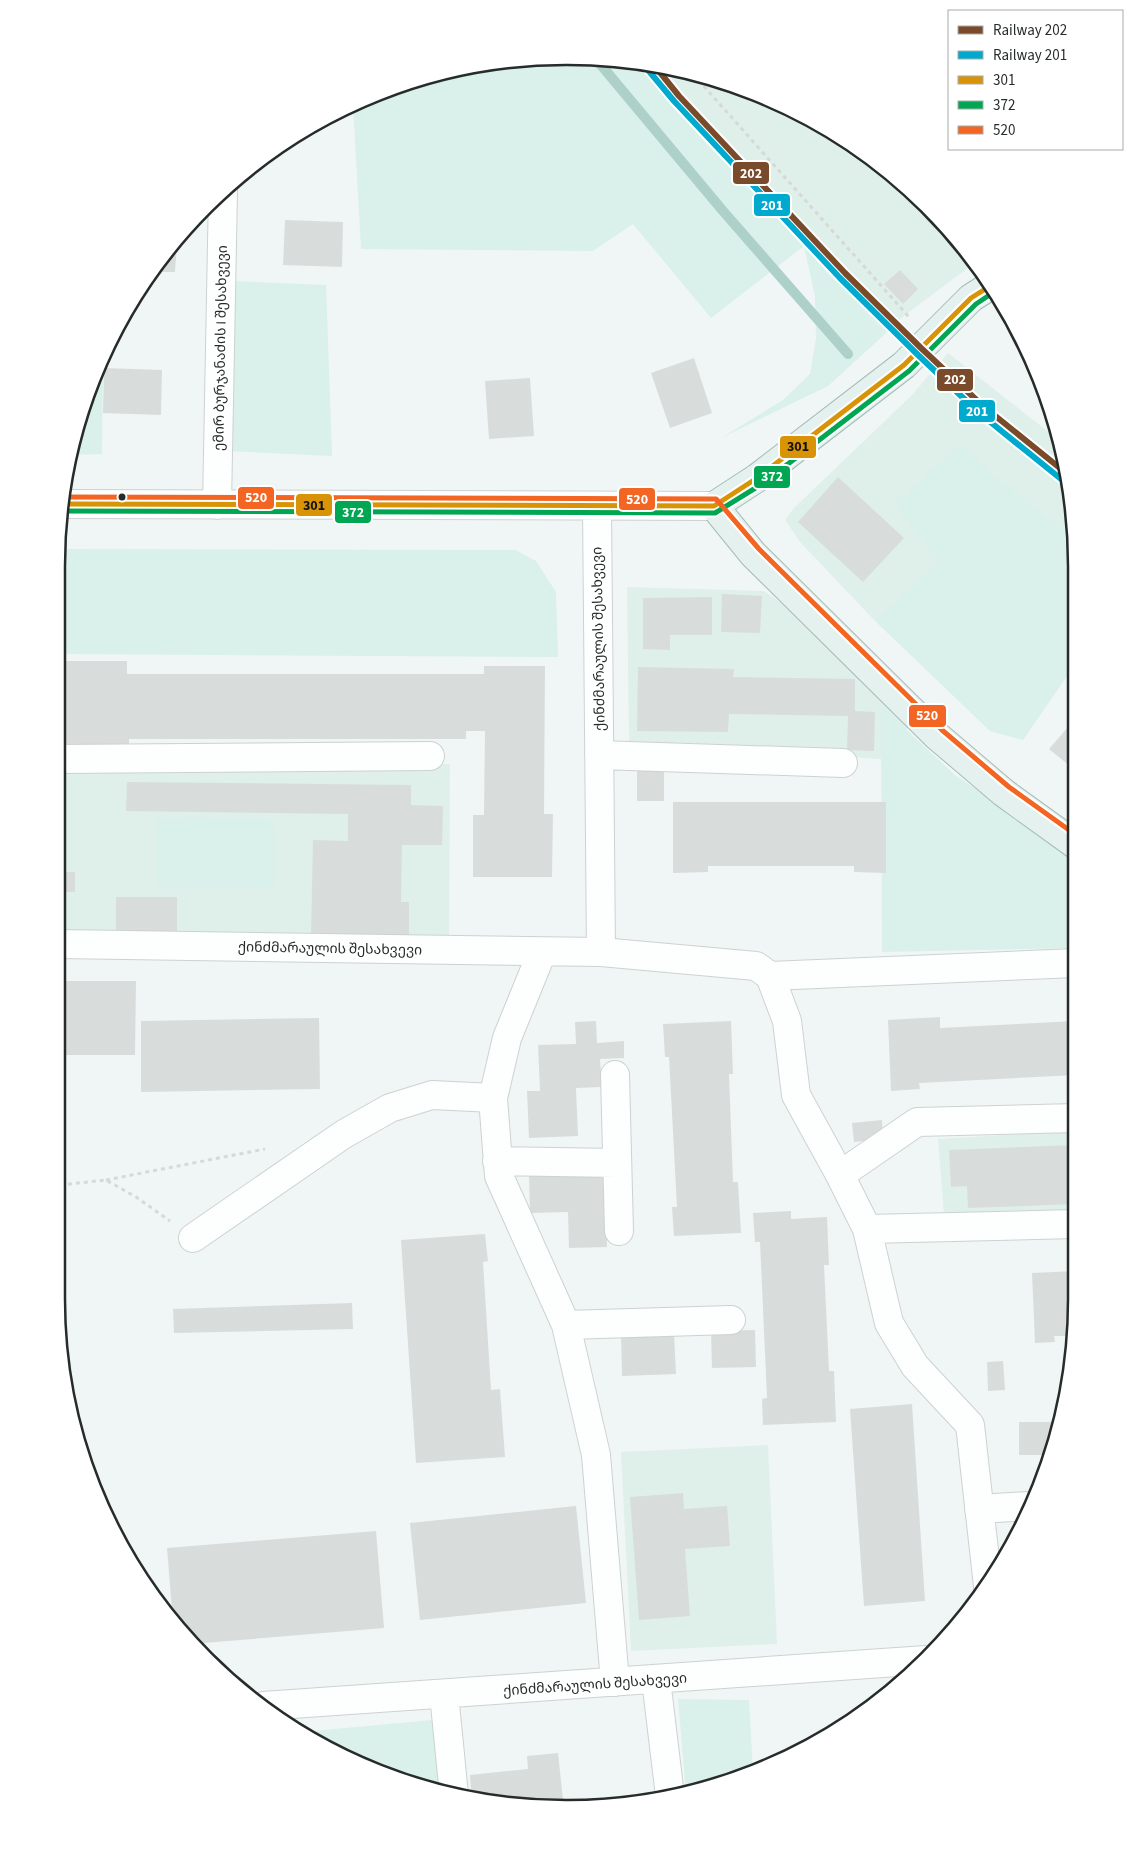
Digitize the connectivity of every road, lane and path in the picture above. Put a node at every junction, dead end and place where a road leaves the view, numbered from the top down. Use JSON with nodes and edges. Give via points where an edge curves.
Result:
{"nodes":[{"id":1,"x":702,"y":84,"type":"edge"},
{"id":2,"x":224,"y":201,"type":"edge"},
{"id":3,"x":984,"y":290,"type":"edge"},
{"id":4,"x":930,"y":340,"type":"junction"},
{"id":5,"x":69,"y":504,"type":"edge"},
{"id":6,"x":217,"y":504,"type":"junction"},
{"id":7,"x":597,"y":506,"type":"junction"},
{"id":8,"x":714,"y":506,"type":"junction"},
{"id":9,"x":599,"y":755,"type":"junction"},
{"id":10,"x":430,"y":756,"type":"dead end"},
{"id":11,"x":65,"y":759,"type":"edge"},
{"id":12,"x":842,"y":763,"type":"dead end"},
{"id":13,"x":1068,"y":839,"type":"edge"},
{"id":14,"x":65,"y":944,"type":"edge"},
{"id":15,"x":542,"y":952,"type":"junction"},
{"id":16,"x":601,"y":952,"type":"junction"},
{"id":17,"x":1068,"y":963,"type":"edge"},
{"id":18,"x":770,"y":976,"type":"junction"},
{"id":19,"x":615,"y":1075,"type":"dead end"},
{"id":20,"x":493,"y":1098,"type":"junction"},
{"id":21,"x":1068,"y":1118,"type":"edge"},
{"id":22,"x":268,"y":1149,"type":"dead end"},
{"id":23,"x":497,"y":1161,"type":"junction"},
{"id":24,"x":617,"y":1163,"type":"junction"},
{"id":25,"x":840,"y":1175,"type":"junction"},
{"id":26,"x":106,"y":1180,"type":"junction"},
{"id":27,"x":65,"y":1184,"type":"edge"},
{"id":28,"x":1068,"y":1224,"type":"edge"},
{"id":29,"x":867,"y":1229,"type":"junction"},
{"id":30,"x":619,"y":1231,"type":"dead end"},
{"id":31,"x":193,"y":1238,"type":"joint"},
{"id":32,"x":731,"y":1320,"type":"dead end"},
{"id":33,"x":566,"y":1325,"type":"junction"},
{"id":34,"x":1022,"y":1506,"type":"edge"},
{"id":35,"x":979,"y":1509,"type":"junction"},
{"id":36,"x":986,"y":1572,"type":"edge"},
{"id":37,"x":913,"y":1661,"type":"edge"},
{"id":38,"x":656,"y":1680,"type":"junction"},
{"id":39,"x":615,"y":1682,"type":"junction"},
{"id":40,"x":444,"y":1694,"type":"junction"},
{"id":41,"x":274,"y":1705,"type":"edge"},
{"id":42,"x":453,"y":1787,"type":"edge"},
{"id":43,"x":669,"y":1789,"type":"edge"}],
"edges":[{"from":1,"to":4,"type":"path"},
{"from":2,"to":6,"type":"street","name":"ემირ ბურჯანაძის I შესახვევი"},
{"from":3,"to":4,"type":"main road","via":[[971,298]]},
{"from":4,"to":8,"type":"main road","via":[[904,365],[757,478]]},
{"from":5,"to":6,"type":"street"},
{"from":6,"to":7,"type":"street"},
{"from":7,"to":8,"type":"street"},
{"from":7,"to":9,"type":"street","name":"ქინძმარაულის შესახვევი"},
{"from":8,"to":13,"type":"main road","via":[[753,554],[937,736],[1004,793]]},
{"from":9,"to":12,"type":"street"},
{"from":9,"to":16,"type":"street","name":"ქინძმარაულის შესახვევი"},
{"from":10,"to":11,"type":"street"},
{"from":14,"to":15,"type":"street","name":"ქინძმარაულის შესახვევი"},
{"from":15,"to":16,"type":"street","name":"ქინძმარაულის შესახვევი"},
{"from":15,"to":20,"type":"street","via":[[507,1038]]},
{"from":16,"to":18,"type":"street","name":"ქინძმარაულის შესახვევი","via":[[756,966]]},
{"from":17,"to":18,"type":"street"},
{"from":18,"to":25,"type":"street","via":[[787,1020],[796,1095]]},
{"from":19,"to":24,"type":"street"},
{"from":20,"to":23,"type":"street"},
{"from":20,"to":31,"type":"street","via":[[432,1095],[390,1108],[344,1134]]},
{"from":21,"to":25,"type":"street","via":[[917,1122]]},
{"from":22,"to":26,"type":"path"},
{"from":23,"to":24,"type":"street"},
{"from":23,"to":33,"type":"street","via":[[499,1176]]},
{"from":24,"to":30,"type":"street"},
{"from":25,"to":29,"type":"street"},
{"from":26,"to":27,"type":"path"},
{"from":26,"to":31,"type":"path","via":[[136,1196]]},
{"from":28,"to":29,"type":"street"},
{"from":29,"to":35,"type":"street","via":[[889,1323],[915,1366],[970,1425]]},
{"from":32,"to":33,"type":"street"},
{"from":33,"to":39,"type":"street","via":[[596,1455]]},
{"from":34,"to":35,"type":"street"},
{"from":35,"to":36,"type":"street"},
{"from":37,"to":38,"type":"street","name":"ქინძმარაულის შესახვევი"},
{"from":38,"to":39,"type":"street","name":"ქინძმარაულის შესახვევი"},
{"from":38,"to":43,"type":"street"},
{"from":39,"to":40,"type":"street","name":"ქინძმარაულის შესახვევი"},
{"from":40,"to":41,"type":"street","name":"ქინძმარაულის შესახვევი"},
{"from":40,"to":42,"type":"street"}]}
